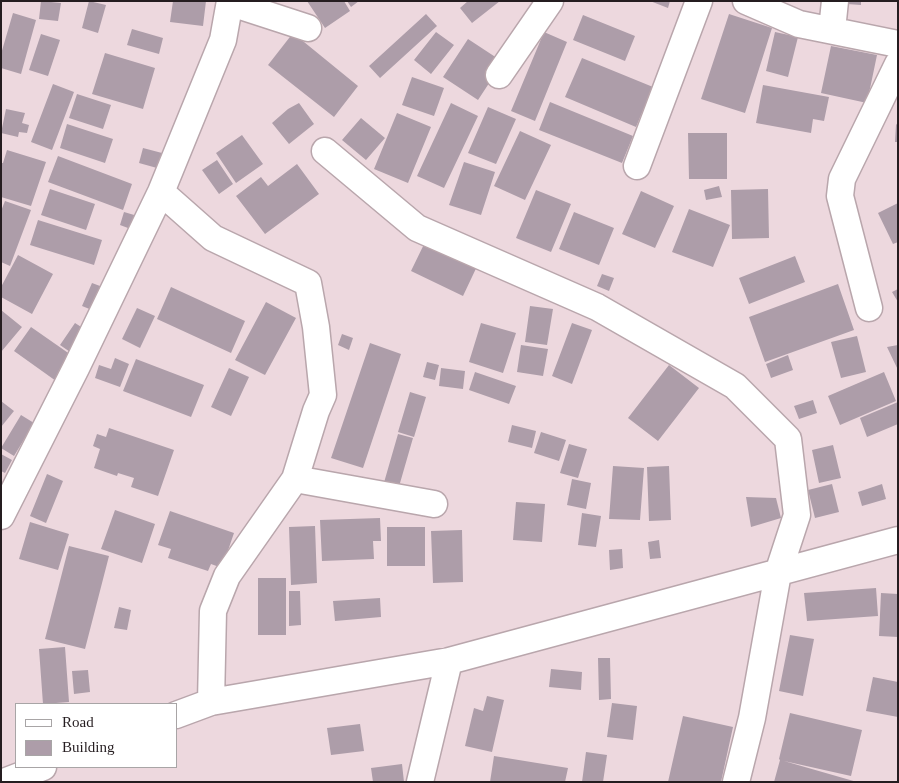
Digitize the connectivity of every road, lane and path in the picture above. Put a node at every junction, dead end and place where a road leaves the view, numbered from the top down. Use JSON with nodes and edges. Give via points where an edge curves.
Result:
{"nodes":[{"id":1,"x":550,"y":1,"type":"edge"},
{"id":2,"x":698,"y":1,"type":"edge"},
{"id":3,"x":746,"y":1,"type":"edge"},
{"id":4,"x":835,"y":1,"type":"edge"},
{"id":5,"x":230,"y":2,"type":"edge"},
{"id":6,"x":308,"y":28,"type":"dead end"},
{"id":7,"x":832,"y":30,"type":"junction"},
{"id":8,"x":898,"y":44,"type":"edge"},
{"id":9,"x":898,"y":64,"type":"edge"},
{"id":10,"x":499,"y":76,"type":"dead end"},
{"id":11,"x":325,"y":151,"type":"dead end"},
{"id":12,"x":636,"y":166,"type":"dead end"},
{"id":13,"x":161,"y":192,"type":"junction"},
{"id":14,"x":869,"y":308,"type":"dead end"},
{"id":15,"x":295,"y":479,"type":"junction"},
{"id":16,"x":434,"y":504,"type":"dead end"},
{"id":17,"x":1,"y":516,"type":"edge"},
{"id":18,"x":898,"y":540,"type":"edge"},
{"id":19,"x":778,"y":574,"type":"junction"},
{"id":20,"x":449,"y":661,"type":"junction"},
{"id":21,"x":211,"y":702,"type":"junction"},
{"id":22,"x":178,"y":714,"type":"edge"},
{"id":23,"x":40,"y":768,"type":"edge"},
{"id":24,"x":2,"y":781,"type":"edge"},
{"id":25,"x":420,"y":782,"type":"edge"},
{"id":26,"x":736,"y":782,"type":"edge"}],
"edges":[{"from":1,"to":10,"type":"street"},
{"from":2,"to":12,"type":"street"},
{"from":3,"to":7,"type":"street","via":[[799,24]]},
{"from":4,"to":7,"type":"street"},
{"from":5,"to":6,"type":"street"},
{"from":5,"to":13,"type":"street","via":[[223,40]]},
{"from":7,"to":8,"type":"street"},
{"from":9,"to":14,"type":"street","via":[[842,179],[840,196]]},
{"from":11,"to":19,"type":"street","via":[[417,228],[596,307],[735,386],[788,439],[798,515]]},
{"from":13,"to":15,"type":"street","via":[[214,238],[308,283],[323,395]]},
{"from":13,"to":17,"type":"street"},
{"from":15,"to":16,"type":"street"},
{"from":15,"to":21,"type":"street","via":[[227,576],[213,611]]},
{"from":18,"to":19,"type":"street"},
{"from":19,"to":20,"type":"street"},
{"from":19,"to":26,"type":"street","via":[[752,718]]},
{"from":20,"to":21,"type":"street"},
{"from":20,"to":25,"type":"street"},
{"from":21,"to":22,"type":"street"},
{"from":23,"to":24,"type":"street"}]}
